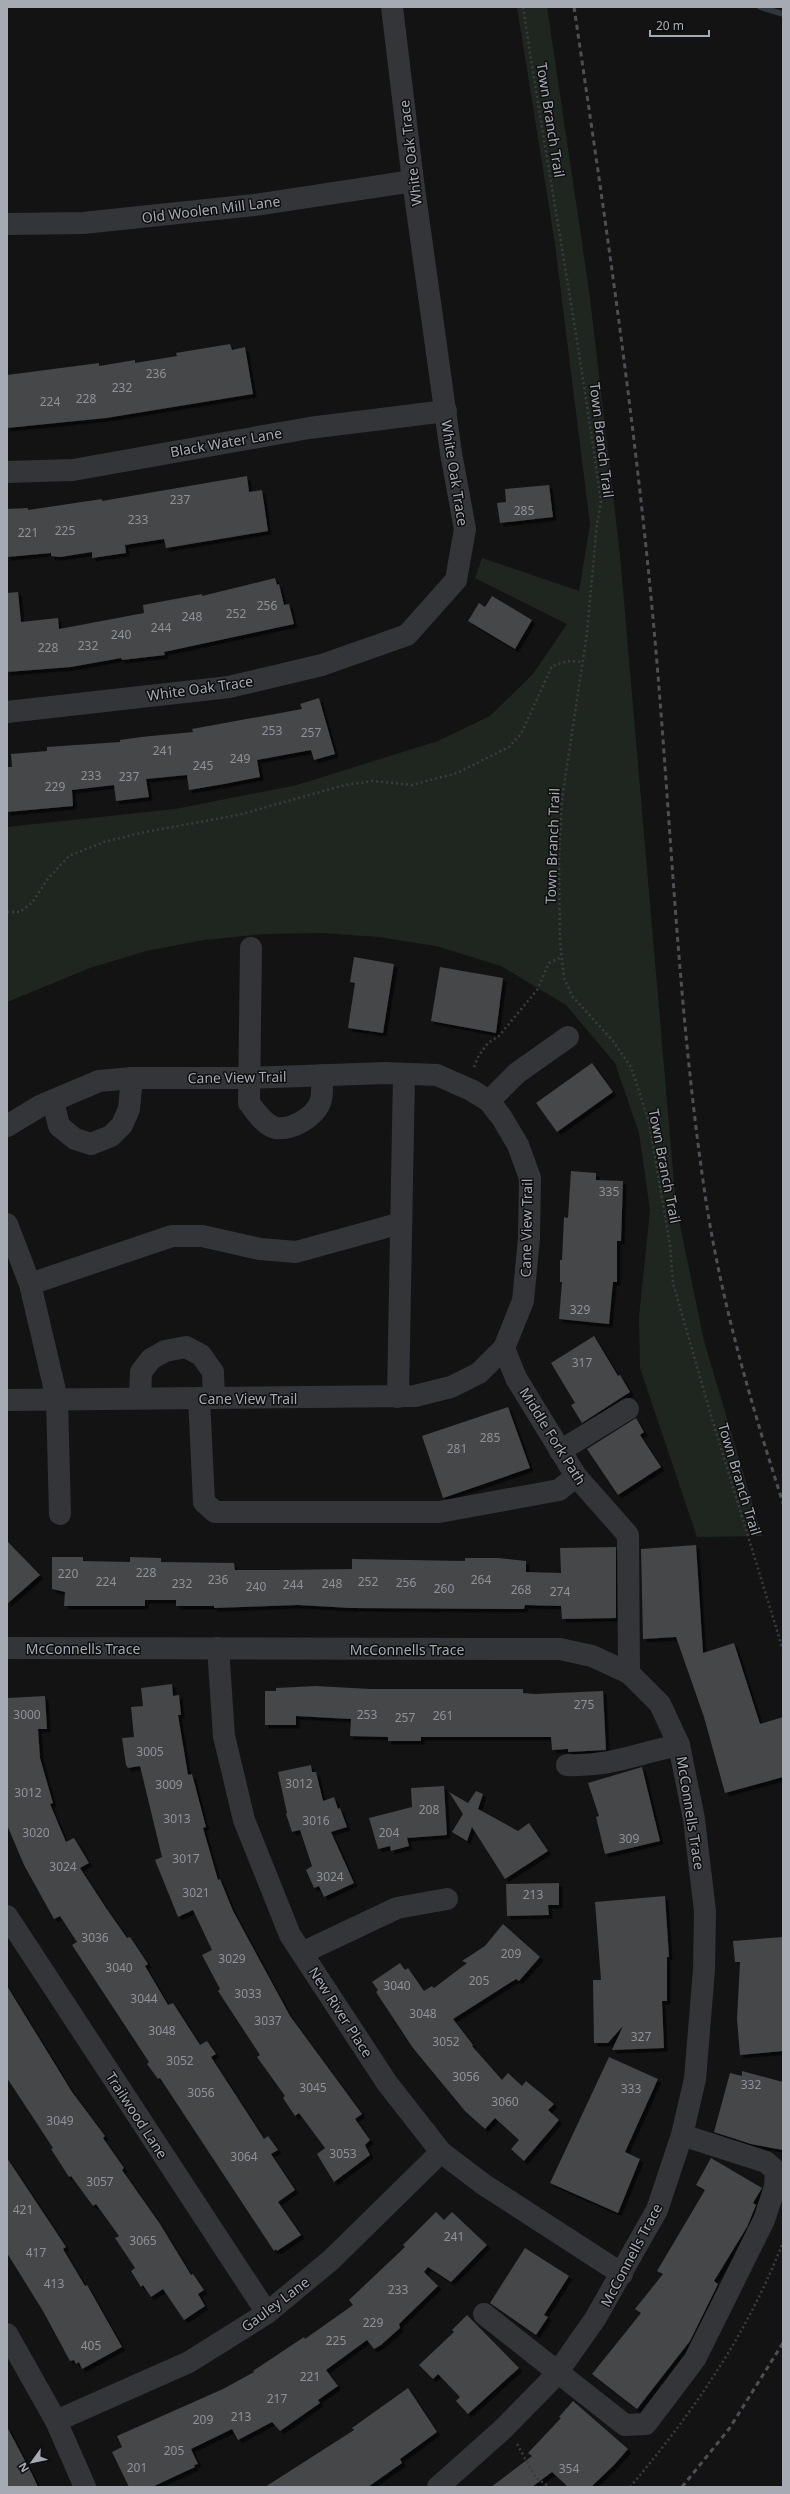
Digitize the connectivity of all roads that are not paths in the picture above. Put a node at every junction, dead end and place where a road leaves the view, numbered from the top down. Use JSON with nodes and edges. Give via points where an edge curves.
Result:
{"nodes":[{"id":1,"x":392,"y":7,"type":"edge"},
{"id":2,"x":413,"y":181,"type":"junction"},
{"id":3,"x":7,"y":224,"type":"edge"},
{"id":4,"x":446,"y":411,"type":"junction"},
{"id":5,"x":7,"y":472,"type":"edge"},
{"id":6,"x":7,"y":712,"type":"edge"},
{"id":7,"x":251,"y":948,"type":"dead end"},
{"id":8,"x":568,"y":1037,"type":"dead end"},
{"id":9,"x":404,"y":1074,"type":"junction"},
{"id":10,"x":322,"y":1075,"type":"junction"},
{"id":11,"x":132,"y":1078,"type":"junction"},
{"id":12,"x":250,"y":1078,"type":"junction"},
{"id":13,"x":496,"y":1093,"type":"junction"},
{"id":14,"x":53,"y":1101,"type":"junction"},
{"id":15,"x":7,"y":1126,"type":"edge"},
{"id":16,"x":401,"y":1223,"type":"junction"},
{"id":17,"x":7,"y":1224,"type":"edge"},
{"id":18,"x":30,"y":1284,"type":"junction"},
{"id":19,"x":504,"y":1348,"type":"junction"},
{"id":20,"x":398,"y":1397,"type":"junction"},
{"id":21,"x":140,"y":1398,"type":"junction"},
{"id":22,"x":207,"y":1398,"type":"junction"},
{"id":23,"x":57,"y":1399,"type":"junction"},
{"id":24,"x":7,"y":1400,"type":"edge"},
{"id":25,"x":628,"y":1409,"type":"dead end"},
{"id":26,"x":560,"y":1450,"type":"junction"},
{"id":27,"x":576,"y":1476,"type":"junction"},
{"id":28,"x":60,"y":1514,"type":"dead end"},
{"id":29,"x":7,"y":1648,"type":"edge"},
{"id":30,"x":218,"y":1648,"type":"junction"},
{"id":31,"x":629,"y":1673,"type":"junction"},
{"id":32,"x":679,"y":1745,"type":"junction"},
{"id":33,"x":567,"y":1765,"type":"dead end"},
{"id":34,"x":447,"y":1899,"type":"dead end"},
{"id":35,"x":7,"y":1916,"type":"edge"},
{"id":36,"x":302,"y":1953,"type":"junction"},
{"id":37,"x":682,"y":2134,"type":"junction"},
{"id":38,"x":441,"y":2152,"type":"junction"},
{"id":39,"x":622,"y":2274,"type":"junction"},
{"id":40,"x":267,"y":2313,"type":"junction"},
{"id":41,"x":484,"y":2314,"type":"dead end"},
{"id":42,"x":7,"y":2334,"type":"edge"},
{"id":43,"x":557,"y":2374,"type":"junction"},
{"id":44,"x":56,"y":2421,"type":"junction"},
{"id":45,"x":85,"y":2487,"type":"edge"},
{"id":46,"x":438,"y":2487,"type":"edge"}],
"edges":[{"from":1,"to":2,"type":"street","name":"White Oak Trace"},
{"from":2,"to":3,"type":"street","name":"Old Woolen Mill Lane","via":[[254,205],[91,222]]},
{"from":2,"to":4,"type":"street","name":"White Oak Trace"},
{"from":4,"to":5,"type":"street","name":"Black Water Lane","via":[[309,428],[72,470]]},
{"from":4,"to":6,"type":"street","name":"White Oak Trace","via":[[465,528],[456,580],[407,635],[322,665],[229,687]]},
{"from":7,"to":12,"type":"street"},
{"from":8,"to":13,"type":"street"},
{"from":9,"to":10,"type":"street","name":"Cane View Trail"},
{"from":9,"to":13,"type":"street","name":"Cane View Trail","via":[[437,1075],[471,1090]]},
{"from":9,"to":16,"type":"street"},
{"from":10,"to":12,"type":"street","name":"Cane View Trail"},
{"from":10,"to":12,"type":"street","via":[[321,1102],[311,1116],[298,1124],[276,1128],[262,1120],[249,1103]]},
{"from":11,"to":12,"type":"street","name":"Cane View Trail"},
{"from":11,"to":14,"type":"street","name":"Cane View Trail","via":[[99,1081]]},
{"from":11,"to":14,"type":"street","via":[[129,1109],[122,1125],[111,1136],[91,1144],[75,1139],[59,1126]]},
{"from":13,"to":19,"type":"street","name":"Cane View Trail","via":[[502,1118],[518,1145],[530,1178],[524,1301]]},
{"from":14,"to":15,"type":"street","name":"Cane View Trail"},
{"from":16,"to":18,"type":"street","via":[[296,1252],[260,1250],[202,1236],[172,1236]]},
{"from":16,"to":20,"type":"street"},
{"from":17,"to":18,"type":"street"},
{"from":18,"to":23,"type":"street"},
{"from":19,"to":20,"type":"street","name":"Cane View Trail","via":[[479,1373],[451,1387],[415,1396]]},
{"from":19,"to":26,"type":"street","name":"Middle Fork Path","via":[[516,1378]]},
{"from":20,"to":22,"type":"street","name":"Cane View Trail"},
{"from":21,"to":22,"type":"street","name":"Cane View Trail"},
{"from":21,"to":22,"type":"street","via":[[142,1372],[152,1359],[165,1351],[186,1347],[201,1355],[214,1372]]},
{"from":21,"to":23,"type":"street","name":"Cane View Trail"},
{"from":22,"to":27,"type":"street","via":[[204,1502],[215,1512],[439,1512],[559,1490]]},
{"from":23,"to":24,"type":"street","name":"Cane View Trail"},
{"from":23,"to":28,"type":"street"},
{"from":25,"to":26,"type":"street"},
{"from":26,"to":27,"type":"street","name":"Middle Fork Path"},
{"from":27,"to":31,"type":"street","name":"Middle Fork Path","via":[[628,1535]]},
{"from":29,"to":30,"type":"street","name":"McConnells Trace"},
{"from":30,"to":31,"type":"street","name":"McConnells Trace","via":[[560,1649],[592,1656]]},
{"from":30,"to":36,"type":"street","name":"New River Place","via":[[224,1736],[244,1820],[290,1935]]},
{"from":31,"to":32,"type":"street","name":"McConnells Trace","via":[[660,1704]]},
{"from":32,"to":33,"type":"street","via":[[616,1762],[587,1766]]},
{"from":32,"to":37,"type":"street","name":"McConnells Trace","via":[[694,1819],[705,1911],[701,2022],[695,2078]]},
{"from":34,"to":36,"type":"street","via":[[398,1908]]},
{"from":35,"to":40,"type":"street","name":"Trailwood Lane"},
{"from":36,"to":38,"type":"street","name":"New River Place","via":[[387,2083]]},
{"from":37,"to":39,"type":"street","name":"McConnells Trace","via":[[656,2210]]},
{"from":37,"to":43,"type":"street","via":[[766,2162],[776,2171],[775,2187],[764,2220],[695,2359],[646,2424],[626,2425]]},
{"from":38,"to":39,"type":"street","name":"New River Place","via":[[483,2184]]},
{"from":38,"to":40,"type":"street","name":"Gauley Lane","via":[[331,2260]]},
{"from":39,"to":43,"type":"street","name":"McConnells Trace","via":[[596,2320]]},
{"from":40,"to":44,"type":"street","name":"Gauley Lane","via":[[189,2362]]},
{"from":41,"to":43,"type":"street"},
{"from":42,"to":44,"type":"street"},
{"from":43,"to":46,"type":"street","name":"McConnells Trace","via":[[502,2430]]},
{"from":44,"to":45,"type":"street"}]}
